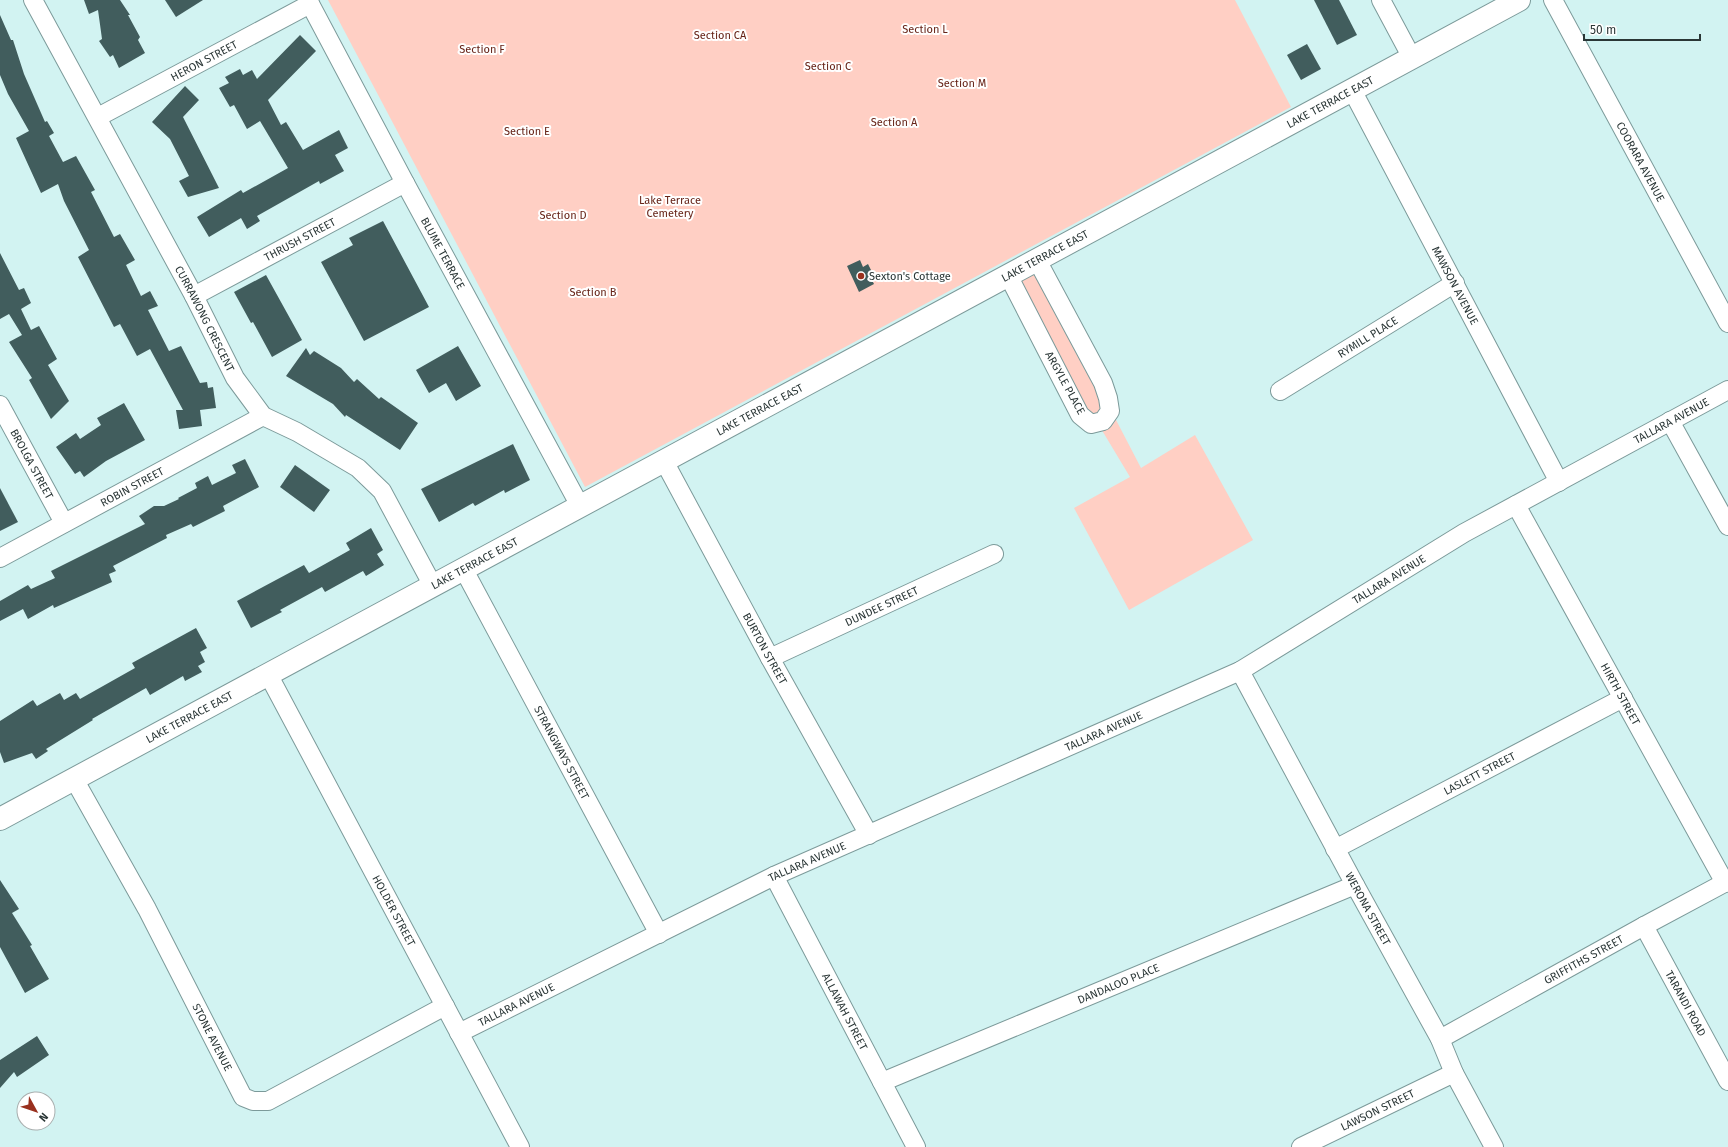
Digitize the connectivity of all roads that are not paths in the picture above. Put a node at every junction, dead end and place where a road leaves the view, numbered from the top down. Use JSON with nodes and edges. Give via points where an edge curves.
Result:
{"nodes":[{"id":1,"x":33,"y":0,"type":"edge"},
{"id":2,"x":1381,"y":0,"type":"edge"},
{"id":3,"x":1519,"y":0,"type":"edge"},
{"id":4,"x":1553,"y":0,"type":"edge"},
{"id":5,"x":309,"y":2,"type":"edge"},
{"id":6,"x":1412,"y":58,"type":"junction"},
{"id":7,"x":1352,"y":90,"type":"junction"},
{"id":8,"x":98,"y":117,"type":"junction"},
{"id":9,"x":405,"y":183,"type":"junction"},
{"id":10,"x":1037,"y":260,"type":"junction"},
{"id":11,"x":1008,"y":275,"type":"junction"},
{"id":12,"x":1455,"y":283,"type":"junction"},
{"id":13,"x":194,"y":296,"type":"junction"},
{"id":14,"x":1728,"y":323,"type":"edge"},
{"id":15,"x":1728,"y":390,"type":"edge"},
{"id":16,"x":1280,"y":391,"type":"dead end"},
{"id":17,"x":0,"y":405,"type":"edge"},
{"id":18,"x":264,"y":416,"type":"junction"},
{"id":19,"x":1670,"y":421,"type":"junction"},
{"id":20,"x":664,"y":461,"type":"junction"},
{"id":21,"x":1559,"y":482,"type":"junction"},
{"id":22,"x":1516,"y":505,"type":"junction"},
{"id":23,"x":580,"y":506,"type":"junction"},
{"id":24,"x":64,"y":523,"type":"junction"},
{"id":25,"x":1728,"y":526,"type":"edge"},
{"id":26,"x":994,"y":554,"type":"dead end"},
{"id":27,"x":0,"y":558,"type":"edge"},
{"id":28,"x":464,"y":570,"type":"junction"},
{"id":29,"x":433,"y":586,"type":"junction"},
{"id":30,"x":770,"y":658,"type":"junction"},
{"id":31,"x":1240,"y":671,"type":"junction"},
{"id":32,"x":268,"y":674,"type":"junction"},
{"id":33,"x":1622,"y":698,"type":"junction"},
{"id":34,"x":74,"y":779,"type":"junction"},
{"id":35,"x":0,"y":819,"type":"edge"},
{"id":36,"x":869,"y":835,"type":"junction"},
{"id":37,"x":1335,"y":849,"type":"junction"},
{"id":38,"x":774,"y":876,"type":"junction"},
{"id":39,"x":1726,"y":882,"type":"edge"},
{"id":40,"x":1355,"y":886,"type":"junction"},
{"id":41,"x":1644,"y":926,"type":"junction"},
{"id":42,"x":659,"y":934,"type":"junction"},
{"id":43,"x":445,"y":1006,"type":"junction"},
{"id":44,"x":459,"y":1032,"type":"junction"},
{"id":45,"x":1440,"y":1039,"type":"junction"},
{"id":46,"x":1454,"y":1073,"type":"junction"},
{"id":47,"x":1728,"y":1081,"type":"edge"},
{"id":48,"x":882,"y":1082,"type":"junction"},
{"id":49,"x":520,"y":1147,"type":"edge"},
{"id":50,"x":916,"y":1147,"type":"edge"},
{"id":51,"x":1301,"y":1147,"type":"edge"},
{"id":52,"x":1494,"y":1147,"type":"edge"}],
"edges":[{"from":1,"to":8,"type":"street","name":"CURRAWONG CRESCENT"},
{"from":2,"to":6,"type":"street"},
{"from":3,"to":6,"type":"street","name":"LAKE TERRACE EAST"},
{"from":4,"to":14,"type":"street","name":"COORARA AVENUE"},
{"from":5,"to":8,"type":"street","name":"HERON STREET"},
{"from":5,"to":9,"type":"street","name":"BLUME TERRACE"},
{"from":6,"to":7,"type":"street","name":"LAKE TERRACE EAST"},
{"from":7,"to":10,"type":"street","name":"LAKE TERRACE EAST"},
{"from":7,"to":12,"type":"street","name":"MAWSON AVENUE"},
{"from":8,"to":13,"type":"street","name":"CURRAWONG CRESCENT"},
{"from":9,"to":13,"type":"street","name":"THRUSH STREET"},
{"from":9,"to":23,"type":"street","name":"BLUME TERRACE"},
{"from":10,"to":11,"type":"street","name":"LAKE TERRACE EAST"},
{"from":10,"to":11,"type":"street","name":"ARGYLE PLACE","via":[[1103,383],[1110,411],[1103,421],[1092,424],[1080,415]]},
{"from":11,"to":20,"type":"street","name":"LAKE TERRACE EAST"},
{"from":12,"to":16,"type":"street","name":"RYMILL PLACE"},
{"from":12,"to":21,"type":"street","name":"MAWSON AVENUE"},
{"from":13,"to":18,"type":"street","name":"CURRAWONG CRESCENT","via":[[236,378]]},
{"from":15,"to":19,"type":"street","name":"TALLARA AVENUE"},
{"from":17,"to":24,"type":"street","name":"BROLGA STREET"},
{"from":18,"to":24,"type":"street","name":"ROBIN STREET"},
{"from":18,"to":29,"type":"street","name":"CURRAWONG CRESCENT","via":[[297,432],[358,468],[370,478],[382,491]]},
{"from":19,"to":21,"type":"street","name":"TALLARA AVENUE"},
{"from":19,"to":25,"type":"street"},
{"from":20,"to":23,"type":"street","name":"LAKE TERRACE EAST"},
{"from":20,"to":30,"type":"street","name":"BURTON STREET"},
{"from":21,"to":22,"type":"street","name":"TALLARA AVENUE"},
{"from":22,"to":31,"type":"street","name":"TALLARA AVENUE","via":[[1464,532]]},
{"from":22,"to":33,"type":"street","name":"HIRTH STREET"},
{"from":23,"to":28,"type":"street","name":"LAKE TERRACE EAST"},
{"from":24,"to":27,"type":"street","name":"ROBIN STREET"},
{"from":26,"to":30,"type":"street","name":"DUNDEE STREET"},
{"from":28,"to":29,"type":"street","name":"LAKE TERRACE EAST"},
{"from":28,"to":42,"type":"street","name":"STRANGWAYS STREET"},
{"from":29,"to":32,"type":"street","name":"LAKE TERRACE EAST"},
{"from":30,"to":36,"type":"street","name":"BURTON STREET"},
{"from":31,"to":36,"type":"street","name":"TALLARA AVENUE"},
{"from":31,"to":37,"type":"street","name":"WERONA STREET"},
{"from":32,"to":34,"type":"street","name":"LAKE TERRACE EAST"},
{"from":32,"to":43,"type":"street","name":"HOLDER STREET"},
{"from":33,"to":37,"type":"street","name":"LASLETT STREET"},
{"from":33,"to":39,"type":"street","name":"HIRTH STREET"},
{"from":34,"to":35,"type":"street","name":"LAKE TERRACE EAST"},
{"from":34,"to":43,"type":"street","name":"STONE AVENUE","via":[[147,909],[243,1097],[253,1102],[268,1101]]},
{"from":36,"to":38,"type":"street","name":"TALLARA AVENUE"},
{"from":37,"to":40,"type":"street","name":"WERONA STREET"},
{"from":38,"to":42,"type":"street","name":"TALLARA AVENUE"},
{"from":38,"to":48,"type":"street","name":"ALLAWAH STREET"},
{"from":39,"to":41,"type":"street","name":"GRIFFITHS STREET"},
{"from":40,"to":45,"type":"street","name":"WERONA STREET"},
{"from":40,"to":48,"type":"street","name":"DANDALOO PLACE"},
{"from":41,"to":45,"type":"street","name":"GRIFFITHS STREET"},
{"from":41,"to":47,"type":"street","name":"TARANDI ROAD"},
{"from":42,"to":44,"type":"street","name":"TALLARA AVENUE"},
{"from":43,"to":44,"type":"street","name":"HOLDER STREET"},
{"from":44,"to":49,"type":"street","name":"HOLDER STREET"},
{"from":45,"to":46,"type":"street","name":"WERONA STREET"},
{"from":46,"to":51,"type":"street","name":"LAWSON STREET"},
{"from":46,"to":52,"type":"street","name":"WERONA STREET"},
{"from":48,"to":50,"type":"street","name":"ALLAWAH STREET"}]}
